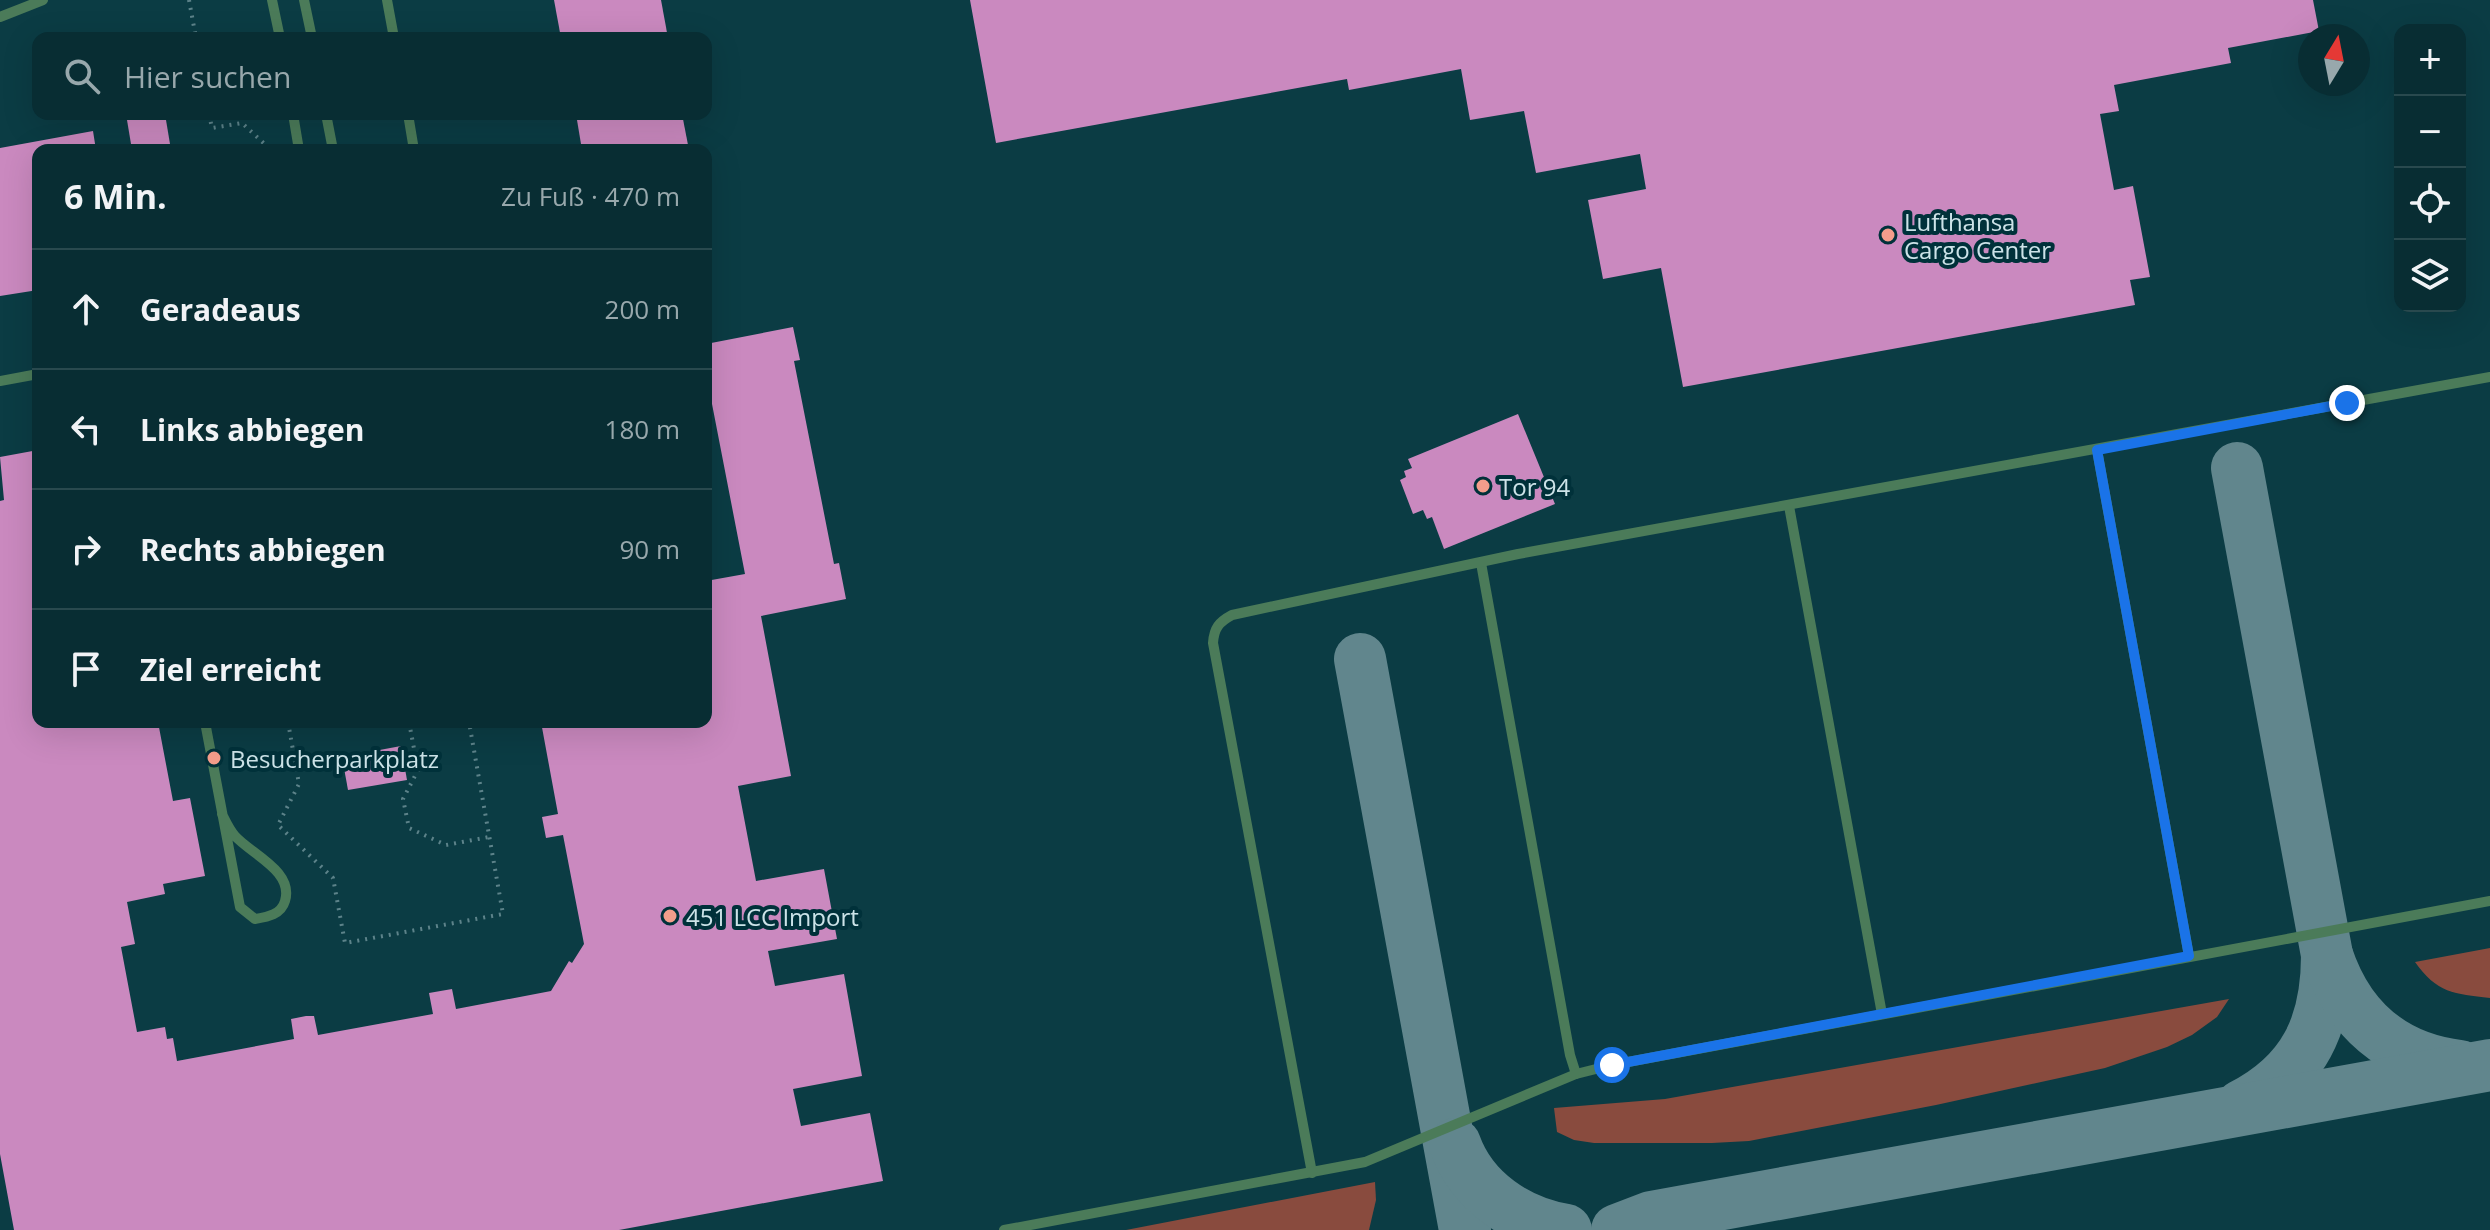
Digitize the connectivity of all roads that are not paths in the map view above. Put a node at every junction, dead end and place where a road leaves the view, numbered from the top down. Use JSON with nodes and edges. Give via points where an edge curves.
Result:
{"nodes":[{"id":1,"x":43,"y":0,"type":"edge"},
{"id":2,"x":272,"y":0,"type":"edge"},
{"id":3,"x":304,"y":0,"type":"edge"},
{"id":4,"x":387,"y":0,"type":"edge"},
{"id":5,"x":0,"y":17,"type":"edge"},
{"id":6,"x":279,"y":32,"type":"edge"},
{"id":7,"x":311,"y":32,"type":"edge"},
{"id":8,"x":393,"y":32,"type":"edge"},
{"id":9,"x":294,"y":120,"type":"edge"},
{"id":10,"x":327,"y":120,"type":"edge"},
{"id":11,"x":409,"y":120,"type":"edge"},
{"id":12,"x":298,"y":144,"type":"edge"},
{"id":13,"x":332,"y":144,"type":"edge"},
{"id":14,"x":413,"y":144,"type":"edge"},
{"id":15,"x":32,"y":375,"type":"edge"},
{"id":16,"x":2490,"y":377,"type":"edge"},
{"id":17,"x":0,"y":381,"type":"edge"},
{"id":18,"x":2097,"y":450,"type":"junction"},
{"id":19,"x":1789,"y":506,"type":"junction"},
{"id":20,"x":1481,"y":563,"type":"junction"},
{"id":21,"x":206,"y":728,"type":"edge"},
{"id":22,"x":222,"y":814,"type":"junction"},
{"id":23,"x":2490,"y":901,"type":"edge"},
{"id":24,"x":2189,"y":956,"type":"junction"},
{"id":25,"x":1882,"y":1014,"type":"junction"},
{"id":26,"x":1576,"y":1074,"type":"junction"},
{"id":27,"x":1312,"y":1173,"type":"junction"},
{"id":28,"x":1004,"y":1230,"type":"edge"}],
"edges":[{"from":1,"to":5,"type":"lane"},
{"from":2,"to":6,"type":"lane"},
{"from":3,"to":7,"type":"lane"},
{"from":4,"to":8,"type":"lane"},
{"from":9,"to":12,"type":"lane"},
{"from":10,"to":13,"type":"lane"},
{"from":11,"to":14,"type":"lane"},
{"from":15,"to":17,"type":"lane"},
{"from":16,"to":18,"type":"lane"},
{"from":18,"to":19,"type":"lane"},
{"from":18,"to":24,"type":"lane"},
{"from":19,"to":20,"type":"lane"},
{"from":19,"to":25,"type":"lane"},
{"from":20,"to":26,"type":"lane"},
{"from":20,"to":27,"type":"lane","via":[[1232,615],[1214,631]]},
{"from":21,"to":22,"type":"lane"},
{"from":22,"to":22,"type":"lane","via":[[240,907],[255,919],[272,916],[284,903],[280,874],[236,838]]},
{"from":23,"to":24,"type":"lane"},
{"from":24,"to":25,"type":"lane"},
{"from":25,"to":26,"type":"lane"},
{"from":26,"to":27,"type":"lane","via":[[1365,1162]]},
{"from":27,"to":28,"type":"lane"}]}
